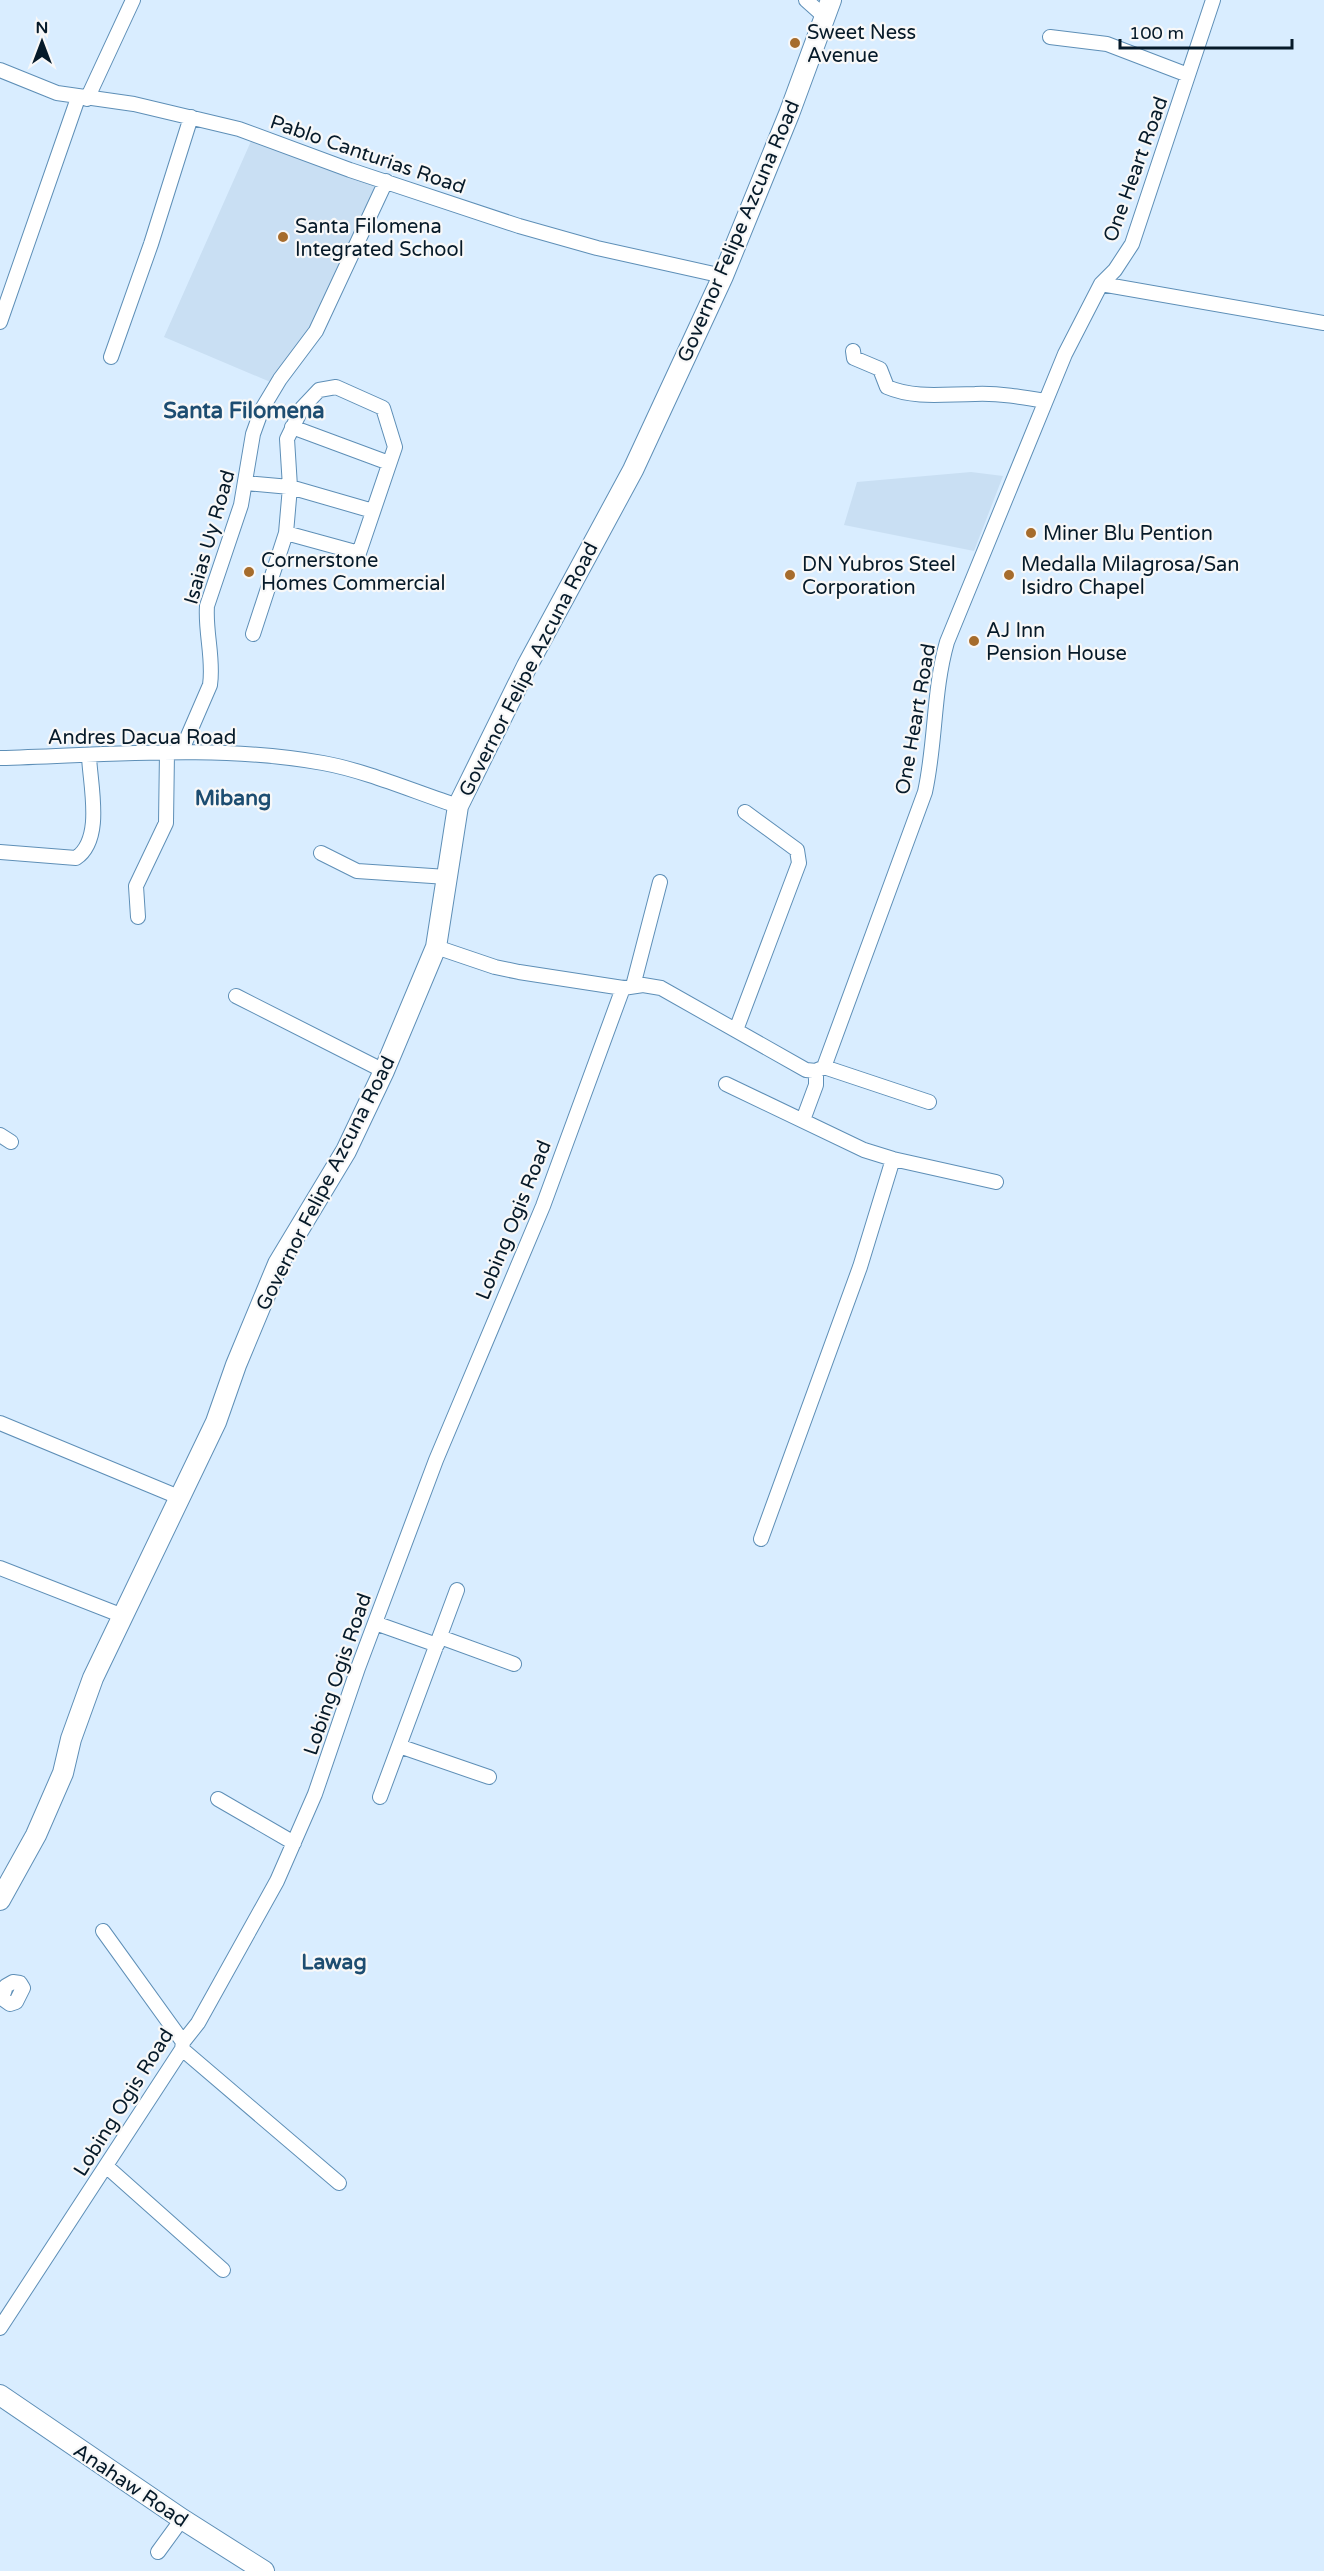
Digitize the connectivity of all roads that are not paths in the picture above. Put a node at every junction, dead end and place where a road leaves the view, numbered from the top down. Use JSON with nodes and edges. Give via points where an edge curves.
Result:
{"nodes":[{"id":1,"x":133,"y":0,"type":"edge"},
{"id":2,"x":806,"y":0,"type":"edge"},
{"id":3,"x":1213,"y":0,"type":"edge"},
{"id":4,"x":828,"y":9,"type":"edge"},
{"id":5,"x":1050,"y":37,"type":"dead end"},
{"id":6,"x":0,"y":70,"type":"edge"},
{"id":7,"x":1188,"y":75,"type":"junction"},
{"id":8,"x":82,"y":98,"type":"junction"},
{"id":9,"x":191,"y":117,"type":"junction"},
{"id":10,"x":386,"y":181,"type":"junction"},
{"id":11,"x":723,"y":276,"type":"junction"},
{"id":12,"x":1101,"y":284,"type":"junction"},
{"id":13,"x":0,"y":322,"type":"edge"},
{"id":14,"x":1324,"y":323,"type":"edge"},
{"id":15,"x":853,"y":351,"type":"dead end"},
{"id":16,"x":111,"y":357,"type":"dead end"},
{"id":17,"x":1045,"y":400,"type":"junction"},
{"id":18,"x":292,"y":427,"type":"junction"},
{"id":19,"x":389,"y":463,"type":"junction"},
{"id":20,"x":246,"y":483,"type":"junction"},
{"id":21,"x":290,"y":487,"type":"junction"},
{"id":22,"x":373,"y":511,"type":"junction"},
{"id":23,"x":286,"y":533,"type":"junction"},
{"id":24,"x":253,"y":634,"type":"dead end"},
{"id":25,"x":167,"y":752,"type":"junction"},
{"id":26,"x":181,"y":752,"type":"junction"},
{"id":27,"x":88,"y":756,"type":"junction"},
{"id":28,"x":0,"y":758,"type":"edge"},
{"id":29,"x":458,"y":806,"type":"junction"},
{"id":30,"x":745,"y":812,"type":"dead end"},
{"id":31,"x":0,"y":852,"type":"edge"},
{"id":32,"x":321,"y":853,"type":"dead end"},
{"id":33,"x":447,"y":877,"type":"junction"},
{"id":34,"x":660,"y":882,"type":"dead end"},
{"id":35,"x":138,"y":917,"type":"dead end"},
{"id":36,"x":436,"y":947,"type":"junction"},
{"id":37,"x":628,"y":987,"type":"junction"},
{"id":38,"x":236,"y":996,"type":"dead end"},
{"id":39,"x":736,"y":1030,"type":"junction"},
{"id":40,"x":820,"y":1069,"type":"junction"},
{"id":41,"x":384,"y":1071,"type":"junction"},
{"id":42,"x":726,"y":1084,"type":"dead end"},
{"id":43,"x":929,"y":1102,"type":"dead end"},
{"id":44,"x":803,"y":1120,"type":"junction"},
{"id":45,"x":893,"y":1159,"type":"junction"},
{"id":46,"x":996,"y":1182,"type":"dead end"},
{"id":47,"x":0,"y":1423,"type":"edge"},
{"id":48,"x":181,"y":1498,"type":"junction"},
{"id":49,"x":761,"y":1539,"type":"dead end"},
{"id":50,"x":0,"y":1568,"type":"edge"},
{"id":51,"x":458,"y":1590,"type":"dead end"},
{"id":52,"x":123,"y":1616,"type":"junction"},
{"id":53,"x":375,"y":1623,"type":"junction"},
{"id":54,"x":438,"y":1641,"type":"junction"},
{"id":55,"x":514,"y":1664,"type":"dead end"},
{"id":56,"x":399,"y":1746,"type":"junction"},
{"id":57,"x":489,"y":1777,"type":"dead end"},
{"id":58,"x":380,"y":1797,"type":"dead end"},
{"id":59,"x":218,"y":1799,"type":"dead end"},
{"id":60,"x":294,"y":1843,"type":"junction"},
{"id":61,"x":0,"y":1900,"type":"edge"},
{"id":62,"x":104,"y":1931,"type":"dead end"},
{"id":63,"x":182,"y":2045,"type":"junction"},
{"id":64,"x":106,"y":2166,"type":"junction"},
{"id":65,"x":339,"y":2183,"type":"dead end"},
{"id":66,"x":223,"y":2270,"type":"dead end"},
{"id":67,"x":0,"y":2328,"type":"edge"},
{"id":68,"x":0,"y":2396,"type":"edge"},
{"id":69,"x":182,"y":2519,"type":"junction"},
{"id":70,"x":158,"y":2552,"type":"dead end"},
{"id":71,"x":264,"y":2571,"type":"edge"}],
"edges":[{"from":1,"to":8,"type":"street"},
{"from":2,"to":4,"type":"street"},
{"from":3,"to":7,"type":"street","name":"One Heart Road"},
{"from":4,"to":11,"type":"street","name":"Governor Felipe Azcuna Road"},
{"from":5,"to":7,"type":"street","via":[[1107,44]]},
{"from":6,"to":8,"type":"street","name":"Pablo Canturias Road","via":[[57,93]]},
{"from":7,"to":12,"type":"street","name":"One Heart Road","via":[[1132,244]]},
{"from":8,"to":9,"type":"street","name":"Pablo Canturias Road","via":[[134,104]]},
{"from":8,"to":13,"type":"street"},
{"from":9,"to":10,"type":"street","name":"Pablo Canturias Road","via":[[239,129]]},
{"from":9,"to":16,"type":"street"},
{"from":10,"to":11,"type":"street","name":"Pablo Canturias Road","via":[[597,248]]},
{"from":10,"to":20,"type":"street","name":"Isaias Uy Road","via":[[316,331],[262,409],[253,434]]},
{"from":11,"to":29,"type":"street","name":"Governor Felipe Azcuna Road","via":[[633,470],[527,666]]},
{"from":12,"to":14,"type":"street"},
{"from":12,"to":17,"type":"street","name":"One Heart Road"},
{"from":15,"to":17,"type":"street","via":[[858,361],[880,369],[887,387],[893,390],[921,395],[1003,395]]},
{"from":17,"to":40,"type":"street","name":"One Heart Road","via":[[946,642],[925,792]]},
{"from":18,"to":19,"type":"street"},
{"from":18,"to":19,"type":"street","via":[[302,408],[319,390],[336,387],[383,408],[395,447]]},
{"from":18,"to":21,"type":"street","via":[[287,439]]},
{"from":19,"to":22,"type":"street"},
{"from":20,"to":21,"type":"street"},
{"from":20,"to":26,"type":"street","name":"Isaias Uy Road","via":[[207,606],[210,685]]},
{"from":21,"to":22,"type":"street"},
{"from":21,"to":23,"type":"street"},
{"from":22,"to":23,"type":"street","via":[[358,553]]},
{"from":23,"to":24,"type":"street"},
{"from":25,"to":26,"type":"street","name":"Andres Dacua Road"},
{"from":25,"to":27,"type":"street","name":"Andres Dacua Road"},
{"from":25,"to":35,"type":"street","via":[[166,823],[136,886]]},
{"from":26,"to":29,"type":"street","name":"Andres Dacua Road","via":[[325,764]]},
{"from":27,"to":28,"type":"street","name":"Andres Dacua Road"},
{"from":27,"to":31,"type":"street","via":[[94,828],[83,853],[76,858]]},
{"from":29,"to":33,"type":"street","name":"Governor Felipe Azcuna Road"},
{"from":30,"to":39,"type":"street","via":[[797,850],[799,863]]},
{"from":32,"to":33,"type":"street","via":[[357,871]]},
{"from":33,"to":36,"type":"street","name":"Governor Felipe Azcuna Road"},
{"from":34,"to":37,"type":"street","name":"Lobing Ogis Road"},
{"from":36,"to":37,"type":"street","via":[[495,967]]},
{"from":36,"to":41,"type":"street","name":"Governor Felipe Azcuna Road"},
{"from":37,"to":39,"type":"street","via":[[661,988]]},
{"from":37,"to":53,"type":"street","name":"Lobing Ogis Road","via":[[543,1206],[436,1460]]},
{"from":38,"to":41,"type":"street"},
{"from":39,"to":40,"type":"street","via":[[806,1070]]},
{"from":40,"to":43,"type":"street"},
{"from":40,"to":44,"type":"street","name":"One Heart Road"},
{"from":41,"to":48,"type":"street","name":"Governor Felipe Azcuna Road","via":[[346,1151],[278,1264],[216,1422]]},
{"from":42,"to":44,"type":"street"},
{"from":44,"to":45,"type":"street","via":[[864,1150]]},
{"from":45,"to":46,"type":"street"},
{"from":45,"to":49,"type":"street","via":[[860,1267]]},
{"from":47,"to":48,"type":"street"},
{"from":48,"to":52,"type":"street","name":"Governor Felipe Azcuna Road"},
{"from":50,"to":52,"type":"street"},
{"from":51,"to":54,"type":"street"},
{"from":52,"to":61,"type":"street","name":"Governor Felipe Azcuna Road","via":[[93,1678],[63,1773]]},
{"from":53,"to":54,"type":"street"},
{"from":53,"to":60,"type":"street","name":"Lobing Ogis Road"},
{"from":54,"to":55,"type":"street"},
{"from":54,"to":56,"type":"street"},
{"from":56,"to":57,"type":"street"},
{"from":56,"to":58,"type":"street"},
{"from":59,"to":60,"type":"street"},
{"from":60,"to":63,"type":"street","name":"Lobing Ogis Road","via":[[234,1962]]},
{"from":62,"to":63,"type":"street"},
{"from":63,"to":64,"type":"street","name":"Lobing Ogis Road"},
{"from":63,"to":65,"type":"street"},
{"from":64,"to":66,"type":"street"},
{"from":64,"to":67,"type":"street","name":"Lobing Ogis Road"},
{"from":68,"to":69,"type":"street","name":"Anahaw Road"},
{"from":69,"to":70,"type":"street"},
{"from":69,"to":71,"type":"street","name":"Anahaw Road"}]}
